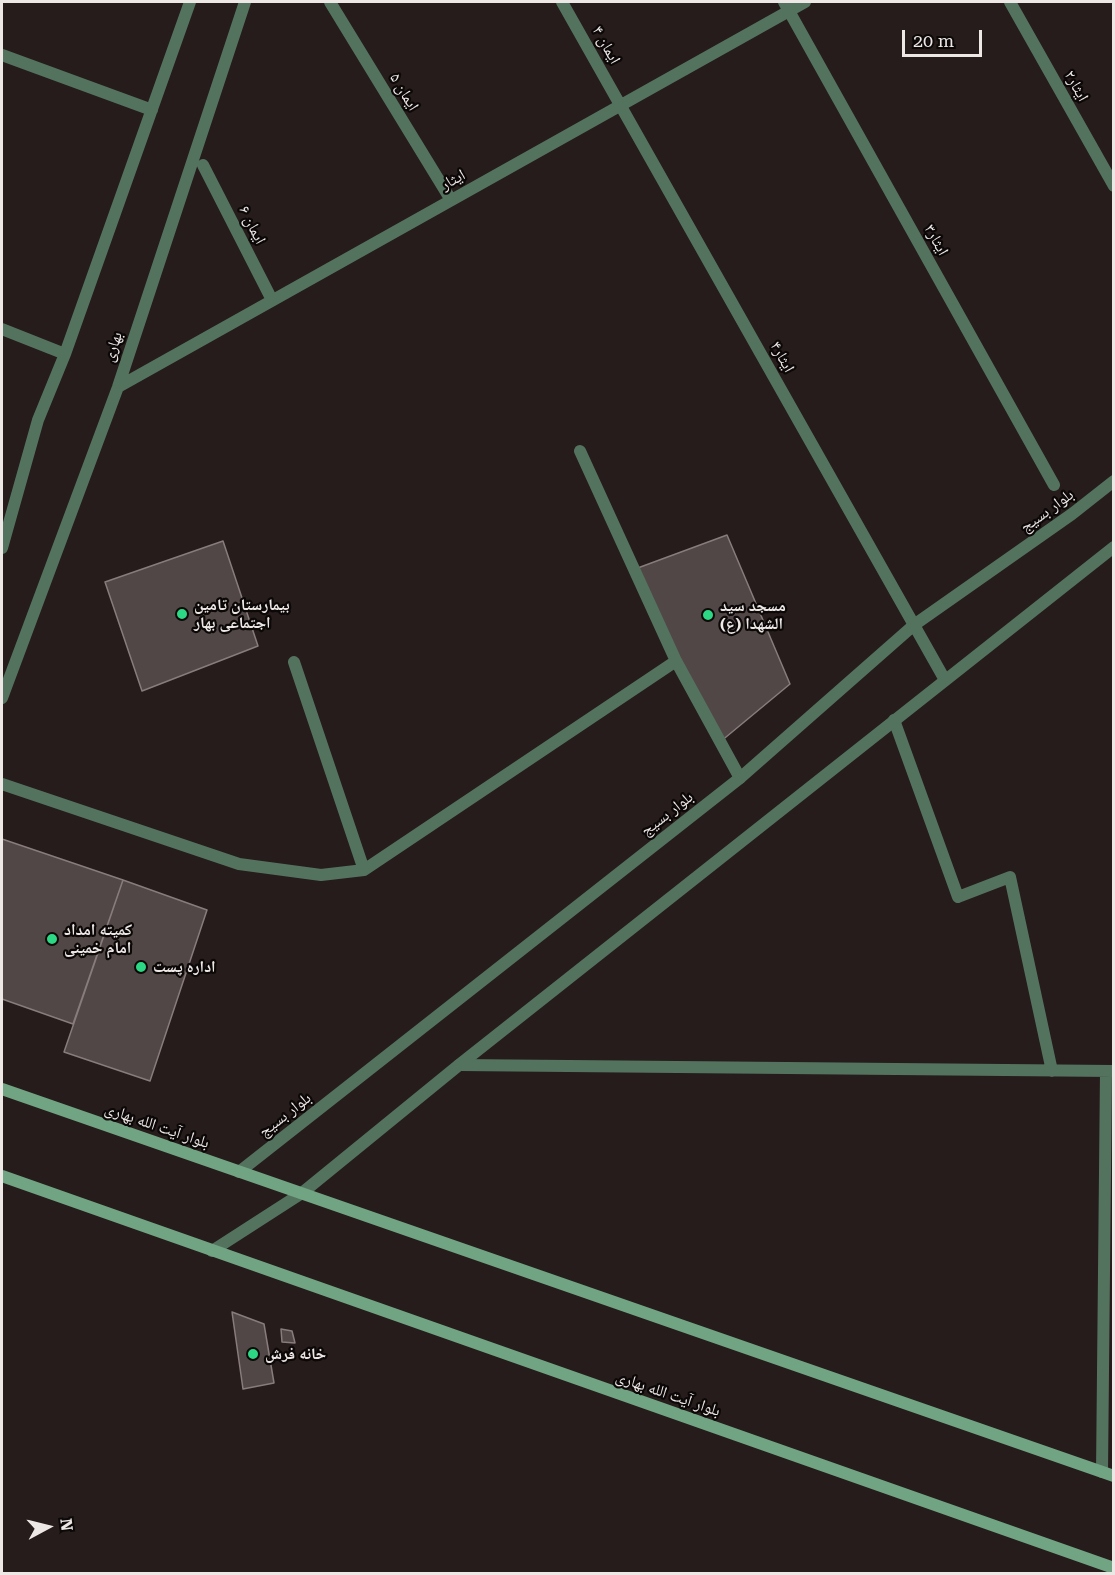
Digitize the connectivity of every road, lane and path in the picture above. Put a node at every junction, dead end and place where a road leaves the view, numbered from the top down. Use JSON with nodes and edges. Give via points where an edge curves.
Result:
{"nodes":[{"id":1,"x":190,"y":2,"type":"edge"},
{"id":2,"x":245,"y":2,"type":"edge"},
{"id":3,"x":330,"y":2,"type":"edge"},
{"id":4,"x":562,"y":2,"type":"edge"},
{"id":5,"x":805,"y":2,"type":"edge"},
{"id":6,"x":1010,"y":2,"type":"edge"},
{"id":7,"x":787,"y":6,"type":"edge"},
{"id":8,"x":2,"y":55,"type":"edge"},
{"id":9,"x":621,"y":105,"type":"junction"},
{"id":10,"x":152,"y":110,"type":"junction"},
{"id":11,"x":203,"y":165,"type":"dead end"},
{"id":12,"x":1113,"y":186,"type":"edge"},
{"id":13,"x":451,"y":200,"type":"junction"},
{"id":14,"x":272,"y":300,"type":"junction"},
{"id":15,"x":2,"y":329,"type":"edge"},
{"id":16,"x":65,"y":354,"type":"junction"},
{"id":17,"x":118,"y":387,"type":"junction"},
{"id":18,"x":580,"y":451,"type":"dead end"},
{"id":19,"x":1113,"y":481,"type":"edge"},
{"id":20,"x":1054,"y":485,"type":"dead end"},
{"id":21,"x":1113,"y":547,"type":"edge"},
{"id":22,"x":2,"y":548,"type":"edge"},
{"id":23,"x":914,"y":625,"type":"junction"},
{"id":24,"x":676,"y":660,"type":"junction"},
{"id":25,"x":294,"y":662,"type":"dead end"},
{"id":26,"x":945,"y":680,"type":"junction"},
{"id":27,"x":2,"y":698,"type":"edge"},
{"id":28,"x":894,"y":720,"type":"junction"},
{"id":29,"x":740,"y":778,"type":"junction"},
{"id":30,"x":2,"y":784,"type":"edge"},
{"id":31,"x":363,"y":870,"type":"junction"},
{"id":32,"x":459,"y":1065,"type":"junction"},
{"id":33,"x":1052,"y":1071,"type":"junction"},
{"id":34,"x":1110,"y":1071,"type":"edge"},
{"id":35,"x":2,"y":1089,"type":"edge"},
{"id":36,"x":239,"y":1172,"type":"junction"},
{"id":37,"x":2,"y":1176,"type":"edge"},
{"id":38,"x":302,"y":1193,"type":"junction"},
{"id":39,"x":212,"y":1251,"type":"junction"},
{"id":40,"x":1108,"y":1474,"type":"edge"},
{"id":41,"x":1113,"y":1568,"type":"edge"}],
"edges":[{"from":1,"to":10,"type":"street"},
{"from":2,"to":17,"type":"street","name":"بهاری"},
{"from":3,"to":13,"type":"street","name":"ایمان ۵"},
{"from":4,"to":9,"type":"street","name":"ایمان ۴"},
{"from":5,"to":7,"type":"street","name":"ایثار"},
{"from":6,"to":12,"type":"street","name":"ایثار۲"},
{"from":7,"to":9,"type":"street","name":"ایثار"},
{"from":7,"to":20,"type":"street","name":"ایثار۳"},
{"from":8,"to":10,"type":"street"},
{"from":9,"to":13,"type":"street","name":"ایثار"},
{"from":9,"to":23,"type":"street","name":"ایثار۴"},
{"from":10,"to":16,"type":"street"},
{"from":11,"to":14,"type":"street","name":"ایمان ۶"},
{"from":13,"to":14,"type":"street","name":"ایثار"},
{"from":14,"to":17,"type":"street","name":"ایثار"},
{"from":15,"to":16,"type":"street"},
{"from":16,"to":22,"type":"street","via":[[38,420]]},
{"from":17,"to":27,"type":"street","name":"بهاری"},
{"from":18,"to":24,"type":"street"},
{"from":19,"to":23,"type":"street","name":"بلوار بسیج"},
{"from":21,"to":26,"type":"street"},
{"from":23,"to":26,"type":"street","name":"ایثار۴"},
{"from":23,"to":29,"type":"street","name":"بلوار بسیج"},
{"from":24,"to":29,"type":"street"},
{"from":24,"to":31,"type":"street"},
{"from":25,"to":31,"type":"street"},
{"from":26,"to":28,"type":"street"},
{"from":28,"to":32,"type":"street"},
{"from":28,"to":33,"type":"street","via":[[958,897],[1010,877]]},
{"from":29,"to":36,"type":"street","name":"بلوار بسیج"},
{"from":30,"to":31,"type":"street","via":[[239,864],[321,874]]},
{"from":32,"to":33,"type":"street"},
{"from":32,"to":38,"type":"street"},
{"from":33,"to":34,"type":"street"},
{"from":34,"to":40,"type":"street"},
{"from":35,"to":36,"type":"main road","name":"بلوار آیت الله بهاری"},
{"from":36,"to":38,"type":"main road","name":"بلوار آیت الله بهاری"},
{"from":37,"to":39,"type":"main road","name":"بلوار آیت الله بهاری"},
{"from":38,"to":39,"type":"street"},
{"from":38,"to":40,"type":"main road","name":"بلوار آیت الله بهاری"},
{"from":39,"to":41,"type":"main road","name":"بلوار آیت الله بهاری"}]}
